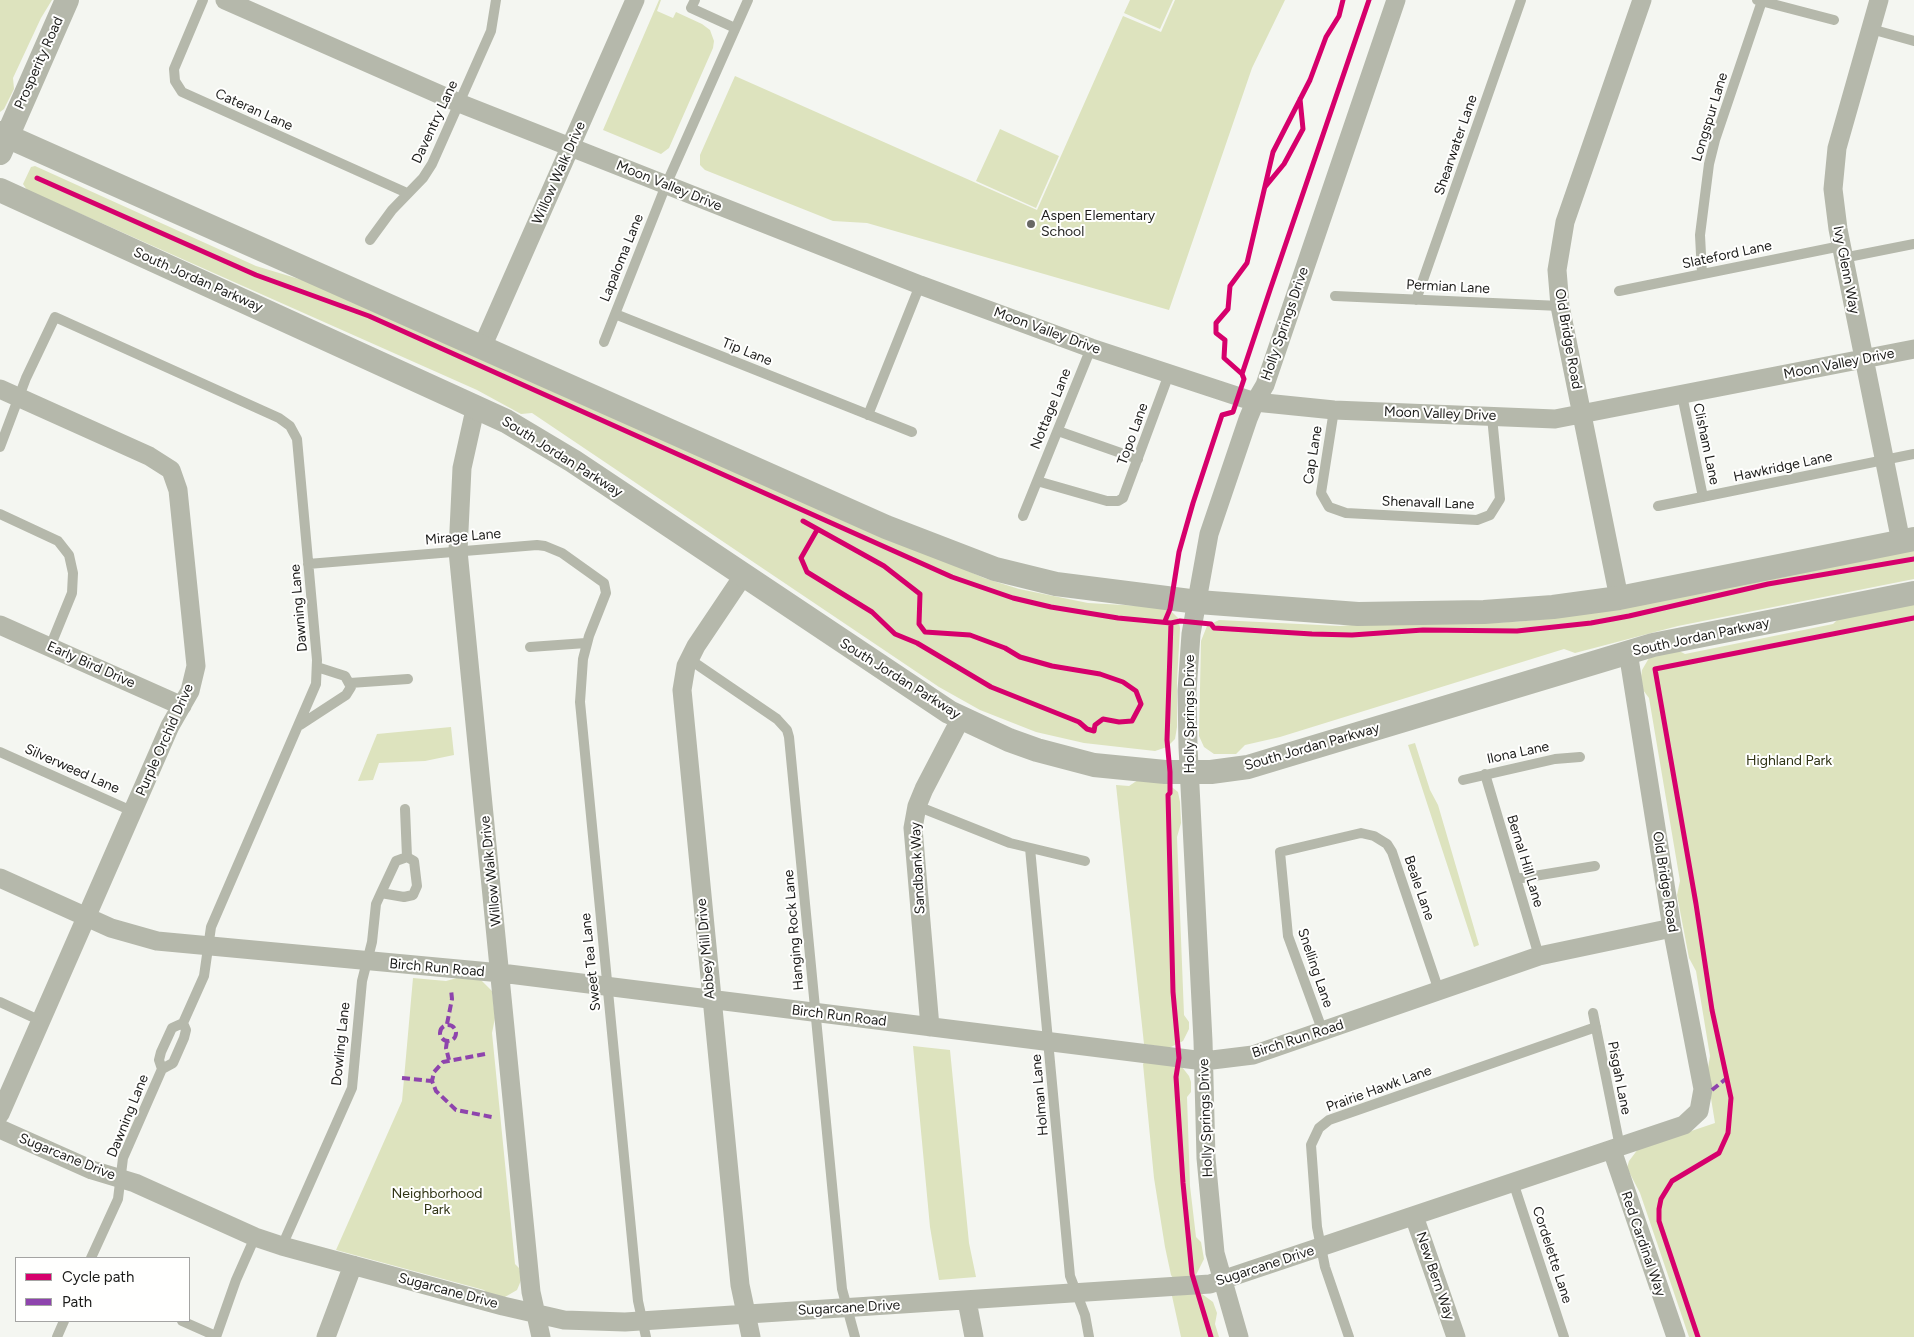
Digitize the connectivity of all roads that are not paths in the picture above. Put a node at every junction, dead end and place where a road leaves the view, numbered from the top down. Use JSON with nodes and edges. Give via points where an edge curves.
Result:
{"nodes":[{"id":1,"x":67,"y":0,"type":"edge"},
{"id":2,"x":203,"y":0,"type":"edge"},
{"id":3,"x":225,"y":0,"type":"edge"},
{"id":4,"x":496,"y":0,"type":"edge"},
{"id":5,"x":635,"y":0,"type":"edge"},
{"id":6,"x":695,"y":0,"type":"edge"},
{"id":7,"x":748,"y":0,"type":"edge"},
{"id":8,"x":1396,"y":0,"type":"edge"},
{"id":9,"x":1521,"y":0,"type":"edge"},
{"id":10,"x":1642,"y":0,"type":"edge"},
{"id":11,"x":1879,"y":0,"type":"edge"},
{"id":12,"x":1760,"y":1,"type":"edge"},
{"id":13,"x":1834,"y":20,"type":"dead end"},
{"id":14,"x":736,"y":28,"type":"junction"},
{"id":15,"x":1871,"y":29,"type":"junction"},
{"id":16,"x":1914,"y":41,"type":"edge"},
{"id":17,"x":459,"y":102,"type":"junction"},
{"id":18,"x":2,"y":141,"type":"edge"},
{"id":19,"x":570,"y":147,"type":"junction"},
{"id":20,"x":666,"y":185,"type":"junction"},
{"id":21,"x":0,"y":190,"type":"edge"},
{"id":22,"x":407,"y":193,"type":"junction"},
{"id":23,"x":370,"y":240,"type":"dead end"},
{"id":24,"x":1914,"y":244,"type":"edge"},
{"id":25,"x":1842,"y":252,"type":"junction"},
{"id":26,"x":1702,"y":274,"type":"junction"},
{"id":27,"x":920,"y":286,"type":"junction"},
{"id":28,"x":1619,"y":291,"type":"dead end"},
{"id":29,"x":1335,"y":296,"type":"dead end"},
{"id":30,"x":1416,"y":300,"type":"junction"},
{"id":31,"x":1560,"y":306,"type":"junction"},
{"id":32,"x":615,"y":314,"type":"junction"},
{"id":33,"x":604,"y":342,"type":"dead end"},
{"id":34,"x":483,"y":345,"type":"junction"},
{"id":35,"x":1091,"y":348,"type":"junction"},
{"id":36,"x":1914,"y":349,"type":"edge"},
{"id":37,"x":1864,"y":359,"type":"junction"},
{"id":38,"x":1169,"y":374,"type":"junction"},
{"id":39,"x":0,"y":389,"type":"edge"},
{"id":40,"x":1682,"y":395,"type":"junction"},
{"id":41,"x":19,"y":398,"type":"junction"},
{"id":42,"x":1254,"y":402,"type":"junction"},
{"id":43,"x":476,"y":406,"type":"junction"},
{"id":44,"x":1334,"y":410,"type":"junction"},
{"id":45,"x":868,"y":415,"type":"junction"},
{"id":46,"x":1582,"y":415,"type":"junction"},
{"id":47,"x":1492,"y":417,"type":"junction"},
{"id":48,"x":1058,"y":431,"type":"junction"},
{"id":49,"x":912,"y":432,"type":"dead end"},
{"id":50,"x":0,"y":447,"type":"edge"},
{"id":51,"x":1914,"y":454,"type":"edge"},
{"id":52,"x":1138,"y":459,"type":"junction"},
{"id":53,"x":1884,"y":460,"type":"junction"},
{"id":54,"x":1037,"y":482,"type":"junction"},
{"id":55,"x":1703,"y":497,"type":"junction"},
{"id":56,"x":1325,"y":503,"type":"joint"},
{"id":57,"x":1658,"y":506,"type":"dead end"},
{"id":58,"x":0,"y":514,"type":"edge"},
{"id":59,"x":1023,"y":516,"type":"dead end"},
{"id":60,"x":1907,"y":540,"type":"edge"},
{"id":61,"x":458,"y":551,"type":"junction"},
{"id":62,"x":308,"y":564,"type":"junction"},
{"id":63,"x":744,"y":576,"type":"junction"},
{"id":64,"x":606,"y":588,"type":"joint"},
{"id":65,"x":1914,"y":593,"type":"edge"},
{"id":66,"x":1619,"y":598,"type":"junction"},
{"id":67,"x":1198,"y":602,"type":"junction"},
{"id":68,"x":0,"y":625,"type":"edge"},
{"id":69,"x":586,"y":644,"type":"junction"},
{"id":70,"x":50,"y":647,"type":"junction"},
{"id":71,"x":530,"y":647,"type":"dead end"},
{"id":72,"x":1628,"y":652,"type":"junction"},
{"id":73,"x":689,"y":659,"type":"junction"},
{"id":74,"x":317,"y":667,"type":"junction"},
{"id":75,"x":408,"y":679,"type":"dead end"},
{"id":76,"x":350,"y":683,"type":"junction"},
{"id":77,"x":182,"y":706,"type":"junction"},
{"id":78,"x":961,"y":718,"type":"junction"},
{"id":79,"x":299,"y":725,"type":"junction"},
{"id":80,"x":0,"y":752,"type":"edge"},
{"id":81,"x":1580,"y":757,"type":"dead end"},
{"id":82,"x":1190,"y":773,"type":"junction"},
{"id":83,"x":1485,"y":774,"type":"junction"},
{"id":84,"x":1463,"y":780,"type":"dead end"},
{"id":85,"x":917,"y":806,"type":"junction"},
{"id":86,"x":404,"y":809,"type":"dead end"},
{"id":87,"x":134,"y":812,"type":"junction"},
{"id":88,"x":1030,"y":848,"type":"junction"},
{"id":89,"x":1280,"y":852,"type":"joint"},
{"id":90,"x":407,"y":857,"type":"junction"},
{"id":91,"x":1085,"y":861,"type":"dead end"},
{"id":92,"x":1595,"y":866,"type":"dead end"},
{"id":93,"x":0,"y":878,"type":"edge"},
{"id":94,"x":1516,"y":879,"type":"junction"},
{"id":95,"x":381,"y":893,"type":"junction"},
{"id":96,"x":88,"y":917,"type":"junction"},
{"id":97,"x":1672,"y":928,"type":"junction"},
{"id":98,"x":208,"y":946,"type":"junction"},
{"id":99,"x":1539,"y":956,"type":"junction"},
{"id":100,"x":367,"y":962,"type":"junction"},
{"id":101,"x":501,"y":974,"type":"junction"},
{"id":102,"x":607,"y":988,"type":"junction"},
{"id":103,"x":1439,"y":991,"type":"junction"},
{"id":104,"x":711,"y":1000,"type":"junction"},
{"id":105,"x":0,"y":1002,"type":"edge"},
{"id":106,"x":815,"y":1013,"type":"junction"},
{"id":107,"x":1593,"y":1013,"type":"dead end"},
{"id":108,"x":41,"y":1020,"type":"junction"},
{"id":109,"x":183,"y":1023,"type":"junction"},
{"id":110,"x":930,"y":1027,"type":"junction"},
{"id":111,"x":1596,"y":1027,"type":"junction"},
{"id":112,"x":1323,"y":1032,"type":"junction"},
{"id":113,"x":1049,"y":1040,"type":"junction"},
{"id":114,"x":1204,"y":1061,"type":"junction"},
{"id":115,"x":162,"y":1069,"type":"junction"},
{"id":116,"x":1699,"y":1111,"type":"joint"},
{"id":117,"x":0,"y":1114,"type":"edge"},
{"id":118,"x":0,"y":1129,"type":"edge"},
{"id":119,"x":1616,"y":1149,"type":"junction"},
{"id":120,"x":120,"y":1179,"type":"junction"},
{"id":121,"x":1513,"y":1182,"type":"junction"},
{"id":122,"x":1414,"y":1216,"type":"junction"},
{"id":123,"x":255,"y":1237,"type":"junction"},
{"id":124,"x":282,"y":1246,"type":"junction"},
{"id":125,"x":1322,"y":1248,"type":"junction"},
{"id":126,"x":91,"y":1257,"type":"edge"},
{"id":127,"x":353,"y":1265,"type":"junction"},
{"id":128,"x":1222,"y":1280,"type":"junction"},
{"id":129,"x":1077,"y":1294,"type":"junction"},
{"id":130,"x":967,"y":1301,"type":"junction"},
{"id":131,"x":847,"y":1308,"type":"junction"},
{"id":132,"x":536,"y":1314,"type":"junction"},
{"id":133,"x":746,"y":1314,"type":"junction"},
{"id":134,"x":64,"y":1322,"type":"edge"},
{"id":135,"x":184,"y":1322,"type":"edge"},
{"id":136,"x":644,"y":1329,"type":"edge"},
{"id":137,"x":216,"y":1336,"type":"edge"},
{"id":138,"x":57,"y":1337,"type":"edge"},
{"id":139,"x":326,"y":1337,"type":"edge"},
{"id":140,"x":541,"y":1337,"type":"edge"},
{"id":141,"x":751,"y":1337,"type":"edge"},
{"id":142,"x":855,"y":1337,"type":"edge"},
{"id":143,"x":974,"y":1337,"type":"edge"},
{"id":144,"x":1090,"y":1337,"type":"edge"},
{"id":145,"x":1238,"y":1337,"type":"edge"},
{"id":146,"x":1349,"y":1337,"type":"edge"},
{"id":147,"x":1456,"y":1337,"type":"edge"},
{"id":148,"x":1564,"y":1337,"type":"edge"},
{"id":149,"x":1676,"y":1337,"type":"edge"}],
"edges":[{"from":1,"to":18,"type":"street","name":"Prosperity Road"},
{"from":2,"to":22,"type":"lane","name":"Cateran Lane","via":[[174,69],[174,81],[182,92]]},
{"from":3,"to":17,"type":"street","name":"Moon Valley Drive"},
{"from":4,"to":17,"type":"lane","name":"Daventry Lane","via":[[491,31]]},
{"from":5,"to":19,"type":"street","name":"Willow Walk Drive"},
{"from":6,"to":14,"type":"lane","via":[[692,8]]},
{"from":7,"to":14,"type":"lane","name":"Lapaloma Lane"},
{"from":8,"to":42,"type":"street","name":"Holly Springs Drive","via":[[1265,385]]},
{"from":9,"to":30,"type":"lane","name":"Shearwater Lane"},
{"from":10,"to":31,"type":"street","name":"Old Bridge Road","via":[[1561,238],[1557,270]]},
{"from":11,"to":15,"type":"street","name":"Ivy Glenn Way"},
{"from":12,"to":13,"type":"lane","name":"Longspur Lane"},
{"from":12,"to":26,"type":"lane","name":"Longspur Lane","via":[[1709,164],[1700,235]]},
{"from":14,"to":20,"type":"lane","name":"Lapaloma Lane"},
{"from":15,"to":16,"type":"lane"},
{"from":15,"to":25,"type":"street","name":"Ivy Glenn Way","via":[[1834,168],[1834,209]]},
{"from":17,"to":19,"type":"street","name":"Moon Valley Drive"},
{"from":17,"to":22,"type":"lane","name":"Daventry Lane","via":[[428,171]]},
{"from":18,"to":34,"type":"street"},
{"from":19,"to":20,"type":"street","name":"Moon Valley Drive"},
{"from":19,"to":34,"type":"street","name":"Willow Walk Drive"},
{"from":20,"to":27,"type":"street","name":"Moon Valley Drive"},
{"from":20,"to":32,"type":"lane","name":"Lapaloma Lane"},
{"from":21,"to":43,"type":"street","name":"South Jordan Parkway"},
{"from":22,"to":23,"type":"lane","name":"Daventry Lane"},
{"from":24,"to":25,"type":"lane","name":"Slateford Lane"},
{"from":25,"to":26,"type":"lane","name":"Slateford Lane"},
{"from":25,"to":37,"type":"street","name":"Ivy Glenn Way"},
{"from":26,"to":28,"type":"lane","name":"Slateford Lane"},
{"from":27,"to":35,"type":"street","name":"Moon Valley Drive"},
{"from":27,"to":45,"type":"lane"},
{"from":29,"to":30,"type":"lane","name":"Permian Lane"},
{"from":30,"to":31,"type":"lane","name":"Permian Lane"},
{"from":31,"to":46,"type":"street","name":"Old Bridge Road"},
{"from":32,"to":33,"type":"lane","name":"Lapaloma Lane"},
{"from":32,"to":45,"type":"lane","name":"Tip Lane"},
{"from":34,"to":67,"type":"street","via":[[886,526],[995,569],[1056,584]]},
{"from":35,"to":38,"type":"street","name":"Moon Valley Drive"},
{"from":35,"to":48,"type":"lane","name":"Nottage Lane"},
{"from":36,"to":37,"type":"street","name":"Moon Valley Drive"},
{"from":37,"to":40,"type":"street","name":"Moon Valley Drive"},
{"from":37,"to":53,"type":"street","name":"Ivy Glenn Way"},
{"from":38,"to":42,"type":"street","name":"Moon Valley Drive"},
{"from":38,"to":52,"type":"lane","name":"Topo Lane"},
{"from":39,"to":41,"type":"street","name":"Purple Orchid Drive"},
{"from":40,"to":46,"type":"street","name":"Moon Valley Drive"},
{"from":40,"to":55,"type":"lane","name":"Clisham Lane"},
{"from":41,"to":50,"type":"lane"},
{"from":41,"to":62,"type":"lane","name":"Dawning Lane","via":[[55,317],[285,421],[297,439]]},
{"from":41,"to":77,"type":"street","name":"Purple Orchid Drive","via":[[150,456],[171,470],[178,490],[196,666],[190,691]]},
{"from":42,"to":44,"type":"street","name":"Moon Valley Drive"},
{"from":42,"to":67,"type":"street","name":"Holly Springs Drive","via":[[1209,534]]},
{"from":43,"to":61,"type":"street","name":"Willow Walk Drive","via":[[462,468]]},
{"from":43,"to":63,"type":"street","name":"South Jordan Parkway","via":[[552,448]]},
{"from":44,"to":47,"type":"street","name":"Moon Valley Drive"},
{"from":44,"to":56,"type":"lane","name":"Cap Lane","via":[[1321,493]]},
{"from":45,"to":49,"type":"lane","name":"Tip Lane"},
{"from":46,"to":47,"type":"street","name":"Moon Valley Drive","via":[[1555,419]]},
{"from":46,"to":66,"type":"street","name":"Old Bridge Road"},
{"from":47,"to":56,"type":"lane","name":"Shenavall Lane","via":[[1500,499],[1495,510],[1484,518],[1346,513]]},
{"from":48,"to":52,"type":"lane"},
{"from":48,"to":54,"type":"lane","name":"Nottage Lane"},
{"from":51,"to":53,"type":"lane","name":"Hawkridge Lane"},
{"from":52,"to":54,"type":"lane","name":"Topo Lane","via":[[1126,494],[1118,501],[1107,501]]},
{"from":53,"to":55,"type":"lane","name":"Hawkridge Lane"},
{"from":53,"to":60,"type":"street","name":"Ivy Glenn Way"},
{"from":54,"to":59,"type":"lane","name":"Nottage Lane"},
{"from":55,"to":57,"type":"lane","name":"Hawkridge Lane"},
{"from":58,"to":70,"type":"lane","via":[[58,541],[69,555],[73,573],[72,593]]},
{"from":60,"to":66,"type":"street"},
{"from":61,"to":62,"type":"lane","name":"Mirage Lane"},
{"from":61,"to":64,"type":"lane","name":"Mirage Lane","via":[[546,546],[601,580]]},
{"from":61,"to":101,"type":"street","name":"Willow Walk Drive"},
{"from":62,"to":74,"type":"lane","name":"Dawning Lane"},
{"from":63,"to":73,"type":"street","name":"Abbey Mill Drive"},
{"from":63,"to":78,"type":"street","name":"South Jordan Parkway","via":[[920,695]]},
{"from":64,"to":69,"type":"lane","name":"Sweet Tea Lane"},
{"from":65,"to":72,"type":"street","name":"South Jordan Parkway"},
{"from":66,"to":67,"type":"street","via":[[1484,612],[1358,614]]},
{"from":67,"to":82,"type":"street","name":"Holly Springs Drive","via":[[1191,634],[1187,691]]},
{"from":68,"to":70,"type":"street","name":"Early Bird Drive"},
{"from":69,"to":71,"type":"lane"},
{"from":69,"to":102,"type":"lane","name":"Sweet Tea Lane","via":[[580,702]]},
{"from":70,"to":77,"type":"street","name":"Early Bird Drive"},
{"from":72,"to":82,"type":"street","name":"South Jordan Parkway","via":[[1269,762]]},
{"from":72,"to":97,"type":"street","name":"Old Bridge Road"},
{"from":73,"to":104,"type":"street","name":"Abbey Mill Drive","via":[[683,677],[683,703]]},
{"from":73,"to":106,"type":"lane","name":"Hanging Rock Lane","via":[[777,719],[787,730]]},
{"from":74,"to":76,"type":"lane","via":[[345,676]]},
{"from":74,"to":79,"type":"lane","name":"Dawning Lane","via":[[313,695]]},
{"from":75,"to":76,"type":"lane"},
{"from":76,"to":79,"type":"lane","via":[[346,695]]},
{"from":77,"to":87,"type":"street","name":"Purple Orchid Drive","via":[[170,726]]},
{"from":78,"to":82,"type":"street","name":"South Jordan Parkway","via":[[1009,740],[1065,758],[1127,770]]},
{"from":78,"to":85,"type":"street","name":"Sandbank Way"},
{"from":79,"to":98,"type":"lane","name":"Dawning Lane","via":[[211,927]]},
{"from":80,"to":87,"type":"lane","name":"Silverweed Lane"},
{"from":81,"to":83,"type":"lane","name":"Ilona Lane","via":[[1555,758]]},
{"from":82,"to":114,"type":"street","name":"Holly Springs Drive"},
{"from":83,"to":84,"type":"lane","name":"Ilona Lane"},
{"from":83,"to":94,"type":"lane","name":"Bernal Hill Lane"},
{"from":85,"to":88,"type":"lane","via":[[978,832]]},
{"from":85,"to":110,"type":"street","name":"Sandbank Way","via":[[913,840]]},
{"from":86,"to":90,"type":"lane"},
{"from":87,"to":96,"type":"street","name":"Purple Orchid Drive"},
{"from":88,"to":91,"type":"lane"},
{"from":88,"to":113,"type":"lane","name":"Holman Lane"},
{"from":89,"to":103,"type":"lane","name":"Beale Lane","via":[[1361,833],[1387,844]]},
{"from":89,"to":112,"type":"lane","name":"Snelling Lane","via":[[1288,936]]},
{"from":90,"to":95,"type":"lane","name":"Dowling Lane","via":[[396,861]]},
{"from":90,"to":95,"type":"lane","via":[[415,864],[416,891],[408,897]]},
{"from":92,"to":94,"type":"lane"},
{"from":93,"to":96,"type":"street","name":"Birch Run Road"},
{"from":94,"to":99,"type":"lane","name":"Bernal Hill Lane"},
{"from":95,"to":100,"type":"lane","name":"Dowling Lane","via":[[376,904]]},
{"from":96,"to":98,"type":"street","name":"Birch Run Road","via":[[142,938]]},
{"from":96,"to":108,"type":"street","name":"Purple Orchid Drive"},
{"from":97,"to":99,"type":"street","name":"Birch Run Road"},
{"from":97,"to":116,"type":"street","name":"Old Bridge Road","via":[[1703,1089]]},
{"from":98,"to":100,"type":"street","name":"Birch Run Road"},
{"from":98,"to":109,"type":"lane","name":"Dawning Lane","via":[[204,976]]},
{"from":99,"to":103,"type":"street","name":"Birch Run Road"},
{"from":100,"to":101,"type":"street","name":"Birch Run Road"},
{"from":100,"to":124,"type":"lane","name":"Dowling Lane","via":[[362,981],[352,1088]]},
{"from":101,"to":102,"type":"street","name":"Birch Run Road"},
{"from":101,"to":132,"type":"street","name":"Willow Walk Drive","via":[[531,1292]]},
{"from":102,"to":104,"type":"street","name":"Birch Run Road"},
{"from":102,"to":136,"type":"lane","name":"Sweet Tea Lane","via":[[638,1301]]},
{"from":103,"to":112,"type":"street","name":"Birch Run Road"},
{"from":104,"to":106,"type":"street","name":"Birch Run Road"},
{"from":104,"to":133,"type":"street","name":"Abbey Mill Drive","via":[[740,1285]]},
{"from":105,"to":108,"type":"lane"},
{"from":106,"to":110,"type":"street","name":"Birch Run Road"},
{"from":106,"to":131,"type":"lane","name":"Hanging Rock Lane","via":[[842,1289]]},
{"from":107,"to":111,"type":"lane","name":"Pisgah Lane"},
{"from":108,"to":117,"type":"street","name":"Purple Orchid Drive"},
{"from":109,"to":115,"type":"lane","name":"Dawning Lane","via":[[186,1034],[175,1059]]},
{"from":109,"to":115,"type":"lane","name":"Dawning Lane","via":[[172,1028],[167,1038],[159,1056]]},
{"from":110,"to":113,"type":"street","name":"Birch Run Road"},
{"from":111,"to":119,"type":"lane","name":"Pisgah Lane"},
{"from":111,"to":125,"type":"lane","name":"Prairie Hawk Lane","via":[[1324,1124],[1312,1145]]},
{"from":112,"to":114,"type":"street","name":"Birch Run Road","via":[[1253,1055]]},
{"from":113,"to":114,"type":"street","name":"Birch Run Road"},
{"from":113,"to":129,"type":"lane","name":"Holman Lane","via":[[1070,1276]]},
{"from":114,"to":128,"type":"street","name":"Holly Springs Drive","via":[[1206,1158],[1215,1253]]},
{"from":115,"to":120,"type":"lane","name":"Dawning Lane","via":[[123,1158]]},
{"from":116,"to":119,"type":"street","name":"Sugarcane Drive","via":[[1684,1125]]},
{"from":118,"to":120,"type":"street","name":"Sugarcane Drive"},
{"from":119,"to":121,"type":"street","name":"Sugarcane Drive"},
{"from":119,"to":149,"type":"street","name":"Red Cardinal Way"},
{"from":120,"to":123,"type":"street","name":"Sugarcane Drive"},
{"from":120,"to":126,"type":"lane","name":"Dawning Lane","via":[[118,1198]]},
{"from":121,"to":122,"type":"street","name":"Sugarcane Drive"},
{"from":121,"to":148,"type":"lane","name":"Cordelette Lane"},
{"from":122,"to":125,"type":"street","name":"Sugarcane Drive"},
{"from":122,"to":147,"type":"street","name":"New Bern Way"},
{"from":123,"to":124,"type":"street","name":"Sugarcane Drive"},
{"from":123,"to":137,"type":"lane"},
{"from":124,"to":127,"type":"street","name":"Sugarcane Drive"},
{"from":125,"to":128,"type":"street","name":"Sugarcane Drive"},
{"from":125,"to":146,"type":"lane","name":"Prairie Hawk Lane"},
{"from":127,"to":132,"type":"street","name":"Sugarcane Drive"},
{"from":127,"to":139,"type":"street"},
{"from":128,"to":129,"type":"street","name":"Sugarcane Drive","via":[[1195,1286]]},
{"from":128,"to":145,"type":"street","name":"Holly Springs Drive"},
{"from":129,"to":130,"type":"street","name":"Sugarcane Drive"},
{"from":129,"to":144,"type":"lane","name":"Holman Lane"},
{"from":130,"to":131,"type":"street","name":"Sugarcane Drive"},
{"from":130,"to":143,"type":"street"},
{"from":131,"to":133,"type":"street","name":"Sugarcane Drive"},
{"from":131,"to":142,"type":"lane","name":"Hanging Rock Lane"},
{"from":132,"to":136,"type":"street","name":"Sugarcane Drive"},
{"from":132,"to":140,"type":"street","name":"Willow Walk Drive"},
{"from":133,"to":136,"type":"street","name":"Sugarcane Drive"},
{"from":133,"to":141,"type":"street","name":"Abbey Mill Drive"},
{"from":134,"to":138,"type":"lane"},
{"from":135,"to":137,"type":"lane"}]}
